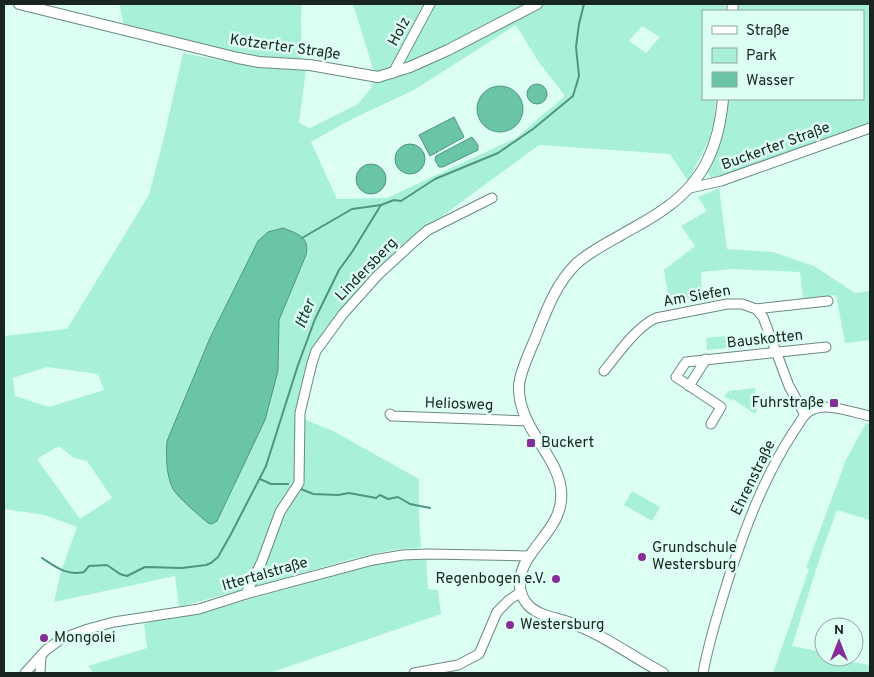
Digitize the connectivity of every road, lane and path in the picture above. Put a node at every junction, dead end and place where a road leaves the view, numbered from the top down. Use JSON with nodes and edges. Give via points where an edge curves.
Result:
{"nodes":[{"id":1,"x":19,"y":4,"type":"edge"},
{"id":2,"x":430,"y":4,"type":"edge"},
{"id":3,"x":537,"y":4,"type":"edge"},
{"id":4,"x":393,"y":73,"type":"junction"},
{"id":5,"x":723,"y":100,"type":"edge"},
{"id":6,"x":870,"y":128,"type":"edge"},
{"id":7,"x":690,"y":188,"type":"junction"},
{"id":8,"x":492,"y":198,"type":"dead end"},
{"id":9,"x":828,"y":301,"type":"dead end"},
{"id":10,"x":756,"y":309,"type":"junction"},
{"id":11,"x":826,"y":347,"type":"dead end"},
{"id":12,"x":776,"y":352,"type":"junction"},
{"id":13,"x":706,"y":360,"type":"junction"},
{"id":14,"x":604,"y":371,"type":"dead end"},
{"id":15,"x":690,"y":386,"type":"junction"},
{"id":16,"x":390,"y":414,"type":"dead end"},
{"id":17,"x":805,"y":415,"type":"junction"},
{"id":18,"x":870,"y":416,"type":"edge"},
{"id":19,"x":528,"y":421,"type":"junction"},
{"id":20,"x":711,"y":424,"type":"dead end"},
{"id":21,"x":530,"y":556,"type":"junction"},
{"id":22,"x":521,"y":592,"type":"junction"},
{"id":23,"x":246,"y":594,"type":"junction"},
{"id":24,"x":41,"y":654,"type":"junction"},
{"id":25,"x":25,"y":673,"type":"edge"},
{"id":26,"x":40,"y":673,"type":"edge"},
{"id":27,"x":414,"y":673,"type":"edge"},
{"id":28,"x":663,"y":673,"type":"edge"},
{"id":29,"x":703,"y":673,"type":"edge"}],
"edges":[{"from":1,"to":4,"type":"street","name":"Kotzerter Straße","via":[[259,62],[310,64],[374,77]]},
{"from":2,"to":4,"type":"street","name":"Holz"},
{"from":3,"to":4,"type":"street","name":"Kotzerter Straße","via":[[448,50]]},
{"from":5,"to":7,"type":"street","via":[[714,145]]},
{"from":6,"to":7,"type":"street","name":"Buckerter Straße","via":[[721,181]]},
{"from":7,"to":19,"type":"street","via":[[667,208],[592,251],[562,280],[520,377],[521,403]]},
{"from":8,"to":23,"type":"street","name":"Lindersberg","via":[[428,230],[415,241],[343,314],[316,351],[299,420],[298,483],[280,512]]},
{"from":9,"to":10,"type":"street","name":"Am Siefen"},
{"from":10,"to":12,"type":"street","via":[[763,317]]},
{"from":10,"to":14,"type":"street","name":"Am Siefen","via":[[742,304],[727,304],[656,318],[639,330]]},
{"from":11,"to":12,"type":"street","name":"Bauskotten"},
{"from":12,"to":13,"type":"street","name":"Bauskotten"},
{"from":12,"to":17,"type":"street","via":[[788,386]]},
{"from":13,"to":15,"type":"street"},
{"from":13,"to":15,"type":"street","name":"Bauskotten","via":[[686,362],[676,377]]},
{"from":15,"to":20,"type":"street","name":"Bauskotten","via":[[721,407]]},
{"from":16,"to":19,"type":"street","name":"Heliosweg","via":[[428,419]]},
{"from":17,"to":18,"type":"street","via":[[823,407]]},
{"from":17,"to":29,"type":"street","name":"Ehrenstraße","via":[[758,497],[714,624]]},
{"from":19,"to":21,"type":"street","via":[[558,478],[562,495],[556,521]]},
{"from":21,"to":22,"type":"street","via":[[521,576]]},
{"from":21,"to":23,"type":"street","name":"Ittertalstraße","via":[[402,555]]},
{"from":22,"to":27,"type":"street","via":[[497,612],[479,654],[458,665]]},
{"from":22,"to":28,"type":"street","via":[[535,611],[590,632]]},
{"from":23,"to":24,"type":"street","name":"Ittertalstraße","via":[[199,609],[88,628],[61,639]]},
{"from":24,"to":25,"type":"street","name":"Ittertalstraße"},
{"from":24,"to":26,"type":"street"}]}
